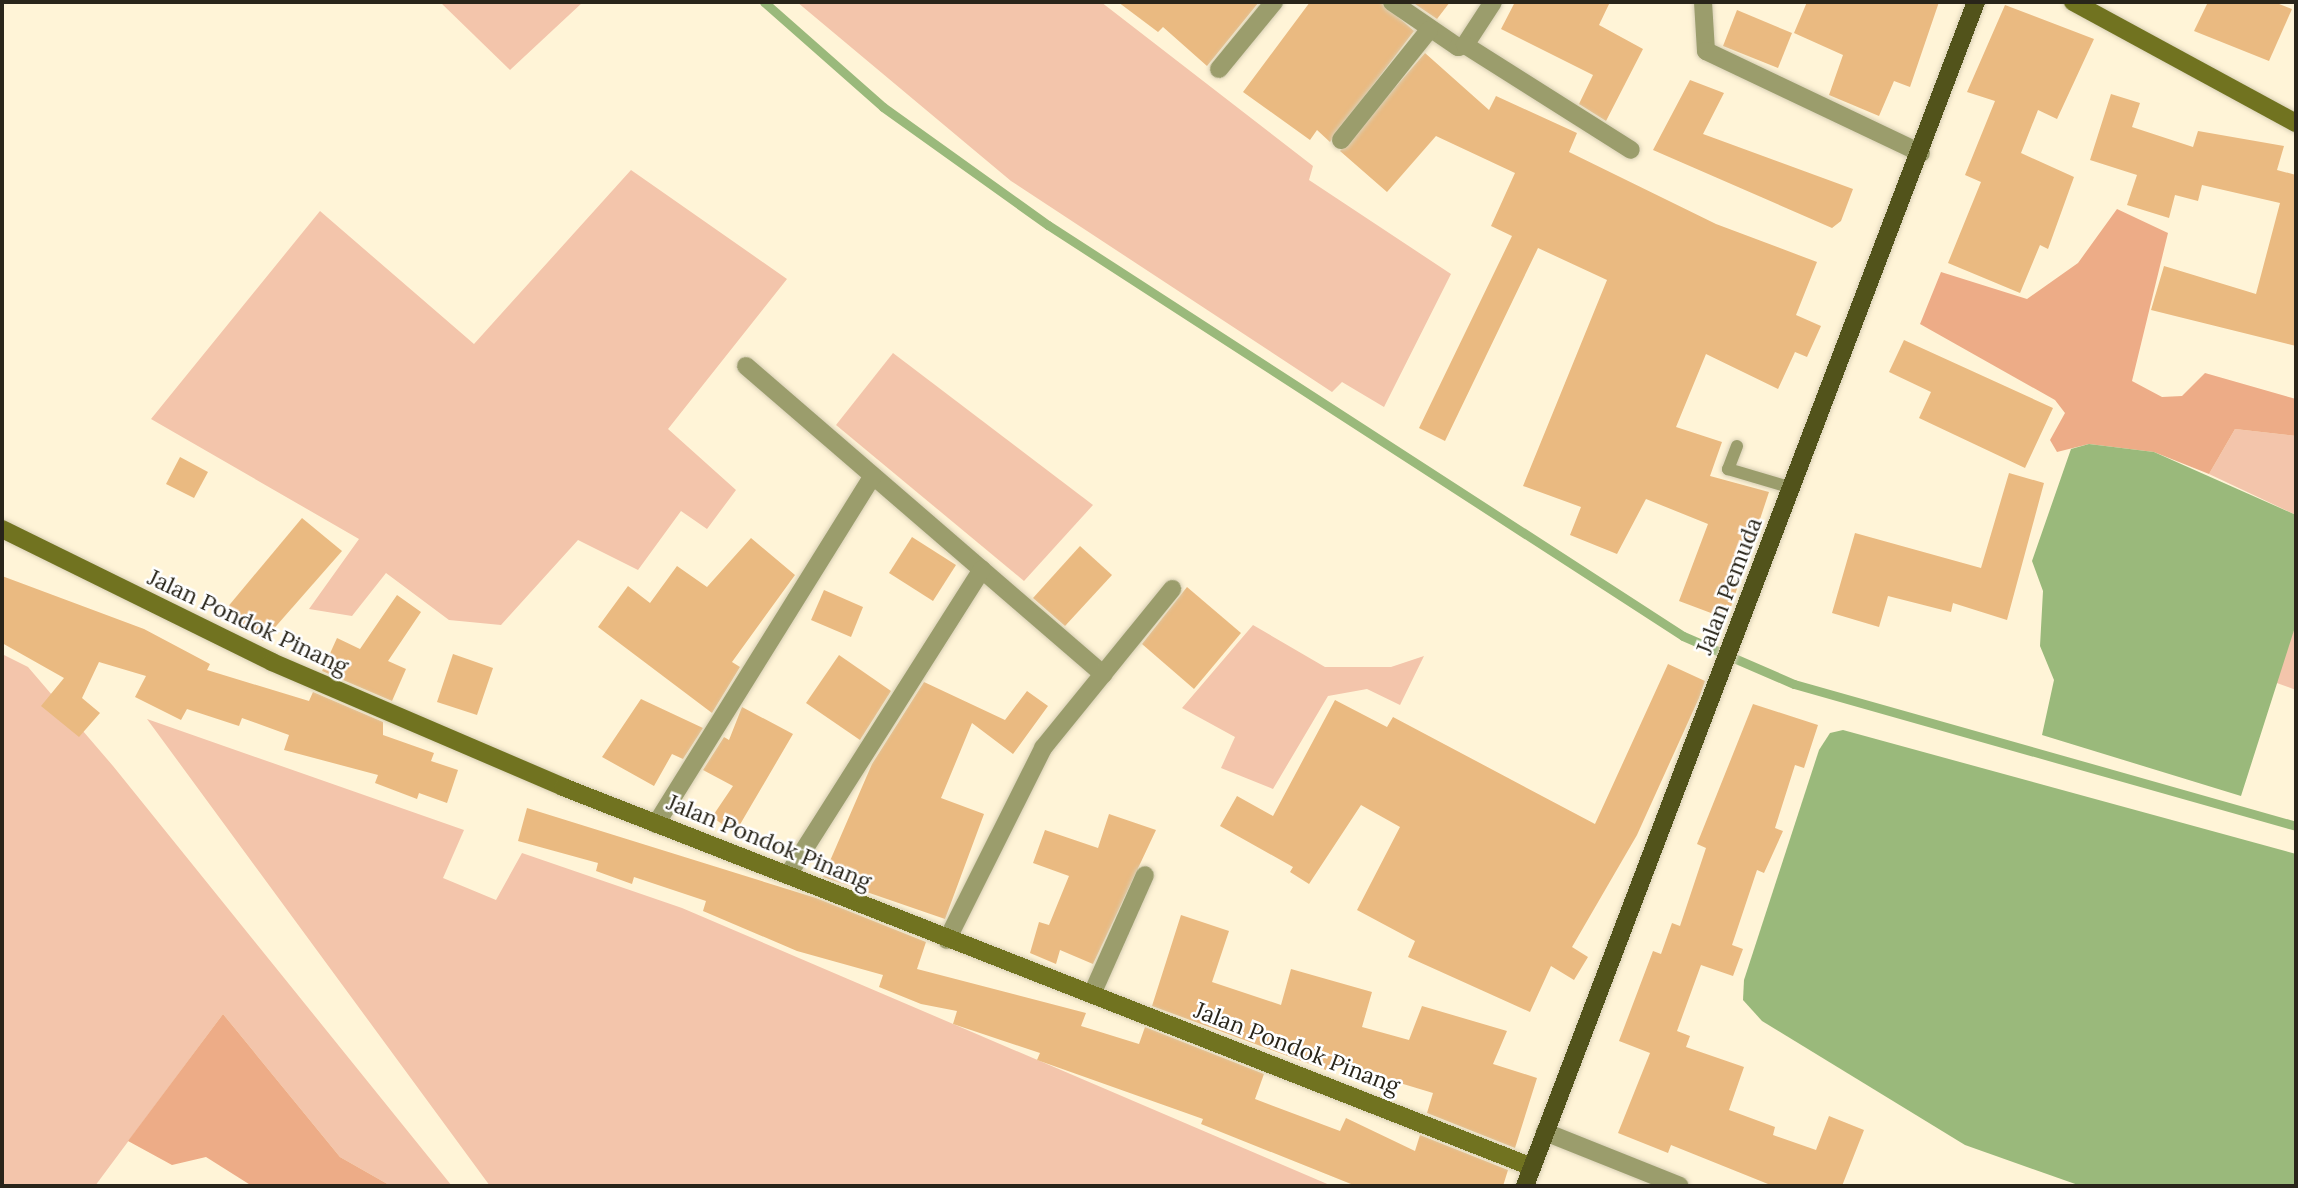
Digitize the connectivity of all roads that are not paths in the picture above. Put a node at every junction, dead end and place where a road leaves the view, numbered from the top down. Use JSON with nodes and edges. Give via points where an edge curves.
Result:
{"nodes":[{"id":1,"x":1274,"y":2,"type":"edge"},
{"id":2,"x":1392,"y":2,"type":"edge"},
{"id":3,"x":1493,"y":2,"type":"edge"},
{"id":4,"x":1703,"y":2,"type":"edge"},
{"id":5,"x":1976,"y":2,"type":"edge"},
{"id":6,"x":2073,"y":2,"type":"edge"},
{"id":7,"x":1429,"y":30,"type":"junction"},
{"id":8,"x":1465,"y":45,"type":"junction"},
{"id":9,"x":1219,"y":69,"type":"dead end"},
{"id":10,"x":2296,"y":123,"type":"edge"},
{"id":11,"x":1341,"y":140,"type":"dead end"},
{"id":12,"x":1632,"y":149,"type":"dead end"},
{"id":13,"x":1920,"y":153,"type":"junction"},
{"id":14,"x":746,"y":366,"type":"dead end"},
{"id":15,"x":1737,"y":446,"type":"dead end"},
{"id":16,"x":873,"y":476,"type":"junction"},
{"id":17,"x":1792,"y":488,"type":"junction"},
{"id":18,"x":2,"y":529,"type":"edge"},
{"id":19,"x":982,"y":569,"type":"junction"},
{"id":20,"x":1172,"y":589,"type":"dead end"},
{"id":21,"x":1103,"y":674,"type":"junction"},
{"id":22,"x":656,"y":824,"type":"junction"},
{"id":23,"x":1144,"y":874,"type":"dead end"},
{"id":24,"x":788,"y":875,"type":"junction"},
{"id":25,"x":947,"y":940,"type":"junction"},
{"id":26,"x":1092,"y":994,"type":"junction"},
{"id":27,"x":1545,"y":1132,"type":"junction"},
{"id":28,"x":1532,"y":1167,"type":"junction"},
{"id":29,"x":1525,"y":1186,"type":"edge"},
{"id":30,"x":1680,"y":1186,"type":"edge"}],
"edges":[{"from":1,"to":9,"type":"street"},
{"from":2,"to":7,"type":"street"},
{"from":3,"to":8,"type":"street"},
{"from":4,"to":13,"type":"street","via":[[1706,51]]},
{"from":5,"to":13,"type":"main road","name":"Jalan Pemuda"},
{"from":6,"to":10,"type":"street"},
{"from":7,"to":8,"type":"street","via":[[1449,45]]},
{"from":7,"to":11,"type":"street"},
{"from":8,"to":12,"type":"street"},
{"from":13,"to":17,"type":"main road","name":"Jalan Pemuda"},
{"from":14,"to":16,"type":"street"},
{"from":15,"to":17,"type":"lane","via":[[1728,469]]},
{"from":16,"to":19,"type":"street"},
{"from":16,"to":22,"type":"street"},
{"from":17,"to":27,"type":"main road","name":"Jalan Pemuda"},
{"from":18,"to":22,"type":"street","name":"Jalan Pondok Pinang","via":[[272,662]]},
{"from":19,"to":21,"type":"street"},
{"from":19,"to":24,"type":"street"},
{"from":20,"to":21,"type":"street"},
{"from":21,"to":25,"type":"street","via":[[1044,748]]},
{"from":22,"to":24,"type":"street","name":"Jalan Pondok Pinang"},
{"from":23,"to":26,"type":"street"},
{"from":24,"to":25,"type":"street","name":"Jalan Pondok Pinang"},
{"from":25,"to":26,"type":"street","name":"Jalan Pondok Pinang"},
{"from":26,"to":28,"type":"street","name":"Jalan Pondok Pinang"},
{"from":27,"to":28,"type":"main road","name":"Jalan Pemuda"},
{"from":27,"to":30,"type":"street"},
{"from":28,"to":29,"type":"main road","name":"Jalan Pemuda"}]}
